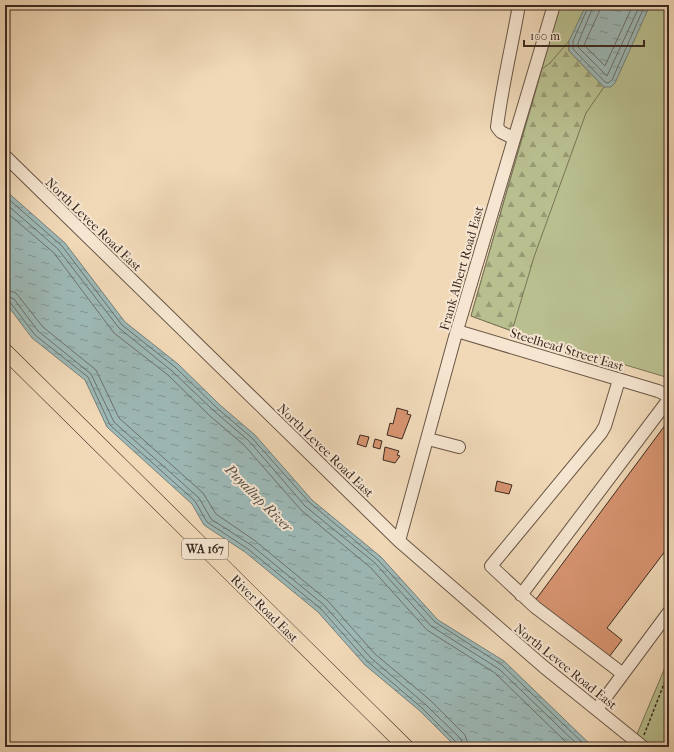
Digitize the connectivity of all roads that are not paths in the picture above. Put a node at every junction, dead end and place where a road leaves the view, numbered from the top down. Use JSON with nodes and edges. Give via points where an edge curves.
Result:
{"nodes":[{"id":1,"x":519,"y":5,"type":"edge"},
{"id":2,"x":554,"y":5,"type":"edge"},
{"id":3,"x":513,"y":138,"type":"junction"},
{"id":4,"x":5,"y":156,"type":"edge"},
{"id":5,"x":457,"y":331,"type":"junction"},
{"id":6,"x":5,"y":352,"type":"edge"},
{"id":7,"x":619,"y":380,"type":"junction"},
{"id":8,"x":669,"y":397,"type":"edge"},
{"id":9,"x":428,"y":439,"type":"junction"},
{"id":10,"x":459,"y":447,"type":"dead end"},
{"id":11,"x":399,"y":541,"type":"junction"},
{"id":12,"x":521,"y":595,"type":"junction"},
{"id":13,"x":669,"y":612,"type":"edge"},
{"id":14,"x":622,"y":674,"type":"junction"},
{"id":15,"x":597,"y":709,"type":"junction"},
{"id":16,"x":640,"y":745,"type":"edge"},
{"id":17,"x":406,"y":747,"type":"edge"}],
"edges":[{"from":1,"to":3,"type":"street","via":[[497,127]]},
{"from":2,"to":3,"type":"street","name":"Frank Albert Road East"},
{"from":3,"to":5,"type":"street","name":"Frank Albert Road East"},
{"from":4,"to":11,"type":"street","name":"North Levee Road East"},
{"from":5,"to":7,"type":"street","name":"Steelhead Street East"},
{"from":5,"to":9,"type":"street","name":"Frank Albert Road East"},
{"from":6,"to":17,"type":"main road","name":"River Road East","number":"WA 167"},
{"from":7,"to":8,"type":"street","name":"Steelhead Street East"},
{"from":7,"to":12,"type":"street","via":[[605,426],[491,566]]},
{"from":8,"to":12,"type":"street"},
{"from":9,"to":10,"type":"street"},
{"from":9,"to":11,"type":"street","name":"Frank Albert Road East"},
{"from":11,"to":15,"type":"street","name":"North Levee Road East","via":[[544,668]]},
{"from":12,"to":14,"type":"street"},
{"from":13,"to":14,"type":"street"},
{"from":14,"to":15,"type":"street"},
{"from":15,"to":16,"type":"street","name":"North Levee Road East"}]}
